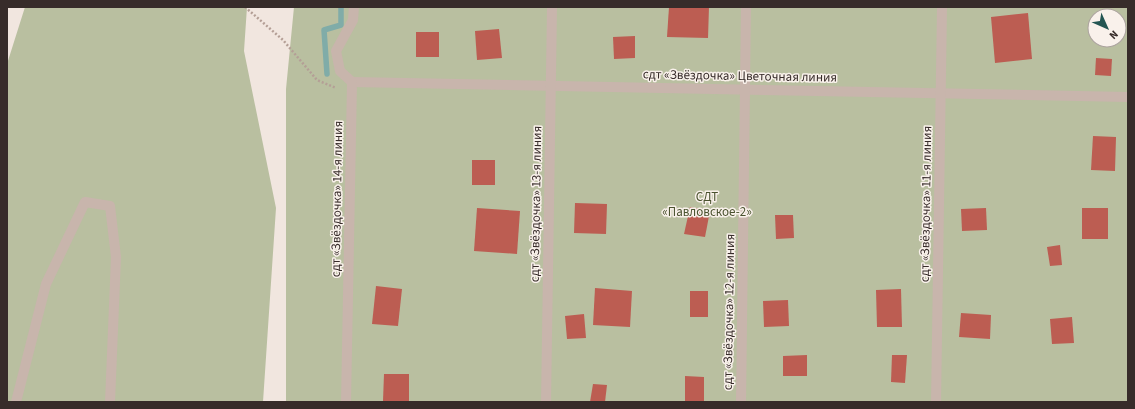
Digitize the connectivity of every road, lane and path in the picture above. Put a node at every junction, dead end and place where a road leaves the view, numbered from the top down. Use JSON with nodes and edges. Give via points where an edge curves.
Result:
{"nodes":[{"id":1,"x":244,"y":7,"type":"edge"},
{"id":2,"x":354,"y":7,"type":"edge"},
{"id":3,"x":552,"y":7,"type":"edge"},
{"id":4,"x":746,"y":7,"type":"edge"},
{"id":5,"x":942,"y":7,"type":"edge"},
{"id":6,"x":352,"y":82,"type":"junction"},
{"id":7,"x":551,"y":86,"type":"junction"},
{"id":8,"x":744,"y":90,"type":"junction"},
{"id":9,"x":940,"y":93,"type":"junction"},
{"id":10,"x":1128,"y":97,"type":"edge"},
{"id":11,"x":16,"y":402,"type":"edge"},
{"id":12,"x":110,"y":402,"type":"edge"},
{"id":13,"x":346,"y":402,"type":"edge"},
{"id":14,"x":546,"y":402,"type":"edge"},
{"id":15,"x":741,"y":402,"type":"edge"},
{"id":16,"x":936,"y":402,"type":"edge"}],
"edges":[{"from":1,"to":6,"type":"path","via":[[283,40],[317,80],[336,88]]},
{"from":2,"to":6,"type":"street","via":[[353,20],[336,51],[340,71]]},
{"from":3,"to":7,"type":"street","name":"сдт «Звёздочка» 13-я линия"},
{"from":4,"to":8,"type":"street","name":"сдт «Звёздочка» 12-я линия"},
{"from":5,"to":9,"type":"street","name":"сдт «Звёздочка» 11-я линия"},
{"from":6,"to":7,"type":"street","name":"сдт «Звёздочка» Цветочная линия"},
{"from":6,"to":13,"type":"street","name":"сдт «Звёздочка» 14-я линия"},
{"from":7,"to":8,"type":"street","name":"сдт «Звёздочка» Цветочная линия"},
{"from":7,"to":14,"type":"street","name":"сдт «Звёздочка» 13-я линия"},
{"from":8,"to":9,"type":"street","name":"сдт «Звёздочка» Цветочная линия"},
{"from":8,"to":15,"type":"street","name":"сдт «Звёздочка» 12-я линия"},
{"from":9,"to":10,"type":"street","name":"сдт «Звёздочка» Цветочная линия"},
{"from":9,"to":16,"type":"street","name":"сдт «Звёздочка» 11-я линия"},
{"from":11,"to":12,"type":"street","via":[[46,284],[85,202],[110,206],[116,257]]}]}
